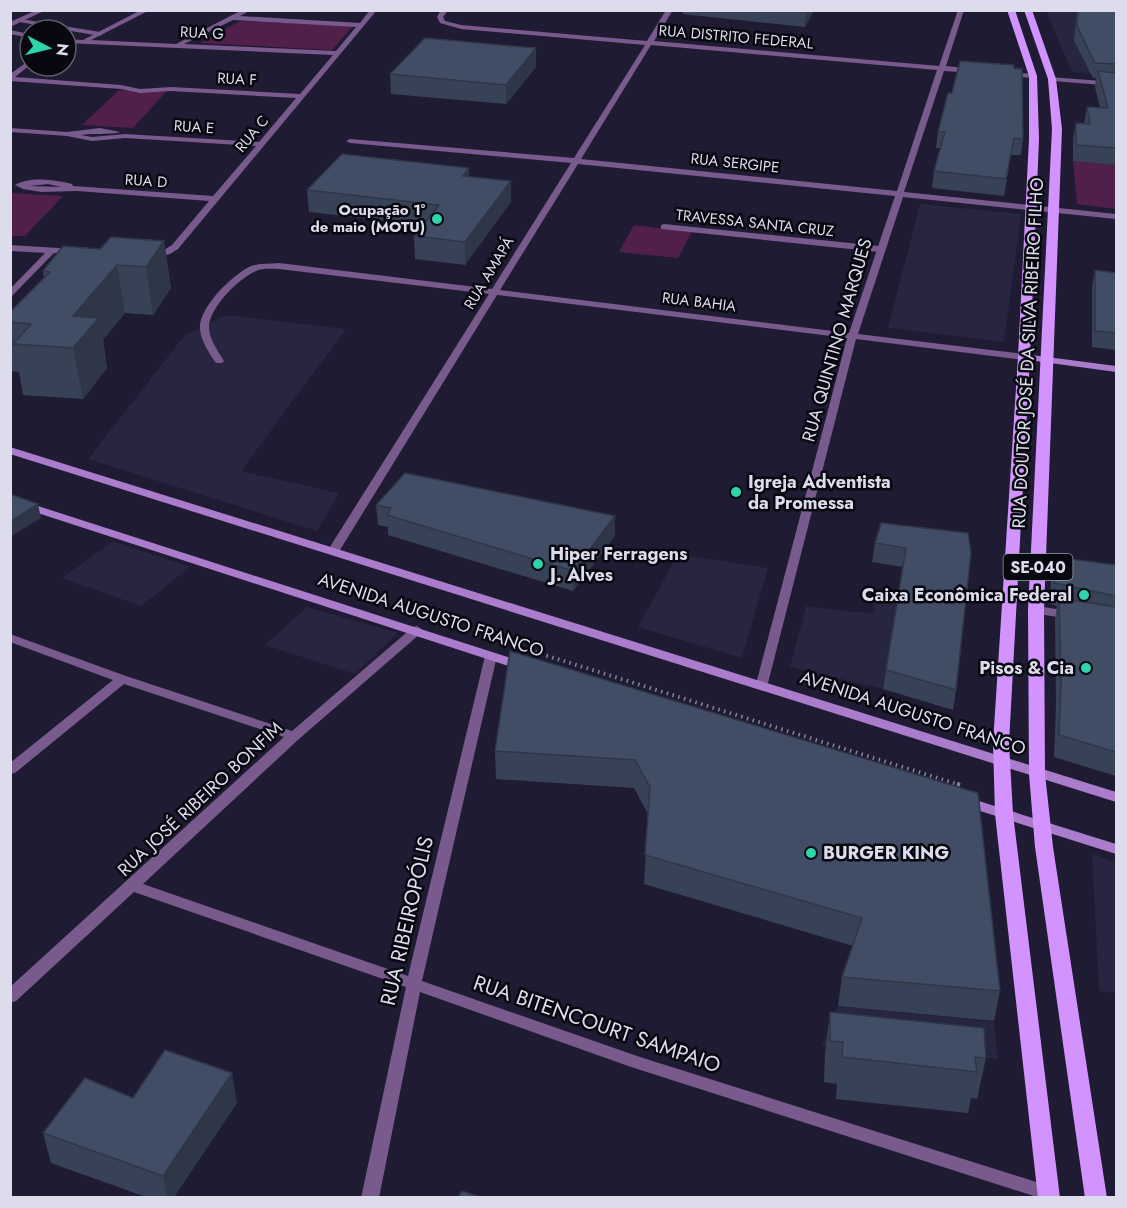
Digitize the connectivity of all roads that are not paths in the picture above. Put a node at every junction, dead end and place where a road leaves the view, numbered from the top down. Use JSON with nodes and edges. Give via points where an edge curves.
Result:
{"nodes":[{"id":1,"x":43,"y":10,"type":"edge"},
{"id":2,"x":147,"y":10,"type":"edge"},
{"id":3,"x":248,"y":10,"type":"edge"},
{"id":4,"x":284,"y":10,"type":"edge"},
{"id":5,"x":374,"y":10,"type":"edge"},
{"id":6,"x":670,"y":10,"type":"edge"},
{"id":7,"x":960,"y":10,"type":"edge"},
{"id":8,"x":1011,"y":10,"type":"edge"},
{"id":9,"x":1028,"y":10,"type":"edge"},
{"id":10,"x":443,"y":14,"type":"edge"},
{"id":11,"x":27,"y":18,"type":"edge"},
{"id":12,"x":232,"y":18,"type":"junction"},
{"id":13,"x":275,"y":20,"type":"junction"},
{"id":14,"x":362,"y":25,"type":"junction"},
{"id":15,"x":78,"y":30,"type":"edge"},
{"id":16,"x":100,"y":34,"type":"junction"},
{"id":17,"x":78,"y":42,"type":"edge"},
{"id":18,"x":83,"y":42,"type":"junction"},
{"id":19,"x":649,"y":43,"type":"junction"},
{"id":20,"x":176,"y":46,"type":"junction"},
{"id":21,"x":337,"y":53,"type":"junction"},
{"id":22,"x":942,"y":68,"type":"junction"},
{"id":23,"x":987,"y":72,"type":"edge"},
{"id":24,"x":999,"y":73,"type":"edge"},
{"id":25,"x":1033,"y":76,"type":"junction"},
{"id":26,"x":10,"y":79,"type":"edge"},
{"id":27,"x":1053,"y":79,"type":"junction"},
{"id":28,"x":1116,"y":84,"type":"edge"},
{"id":29,"x":301,"y":96,"type":"junction"},
{"id":30,"x":10,"y":130,"type":"edge"},
{"id":31,"x":350,"y":141,"type":"dead end"},
{"id":32,"x":260,"y":144,"type":"junction"},
{"id":33,"x":576,"y":161,"type":"junction"},
{"id":34,"x":15,"y":184,"type":"edge"},
{"id":35,"x":899,"y":193,"type":"junction"},
{"id":36,"x":216,"y":199,"type":"junction"},
{"id":37,"x":1033,"y":207,"type":"junction"},
{"id":38,"x":1054,"y":209,"type":"junction"},
{"id":39,"x":1116,"y":216,"type":"edge"},
{"id":40,"x":664,"y":227,"type":"dead end"},
{"id":41,"x":10,"y":248,"type":"edge"},
{"id":42,"x":879,"y":249,"type":"junction"},
{"id":43,"x":51,"y":251,"type":"junction"},
{"id":44,"x":84,"y":253,"type":"edge"},
{"id":45,"x":140,"y":256,"type":"edge"},
{"id":46,"x":495,"y":292,"type":"junction"},
{"id":47,"x":10,"y":295,"type":"edge"},
{"id":48,"x":852,"y":337,"type":"junction"},
{"id":49,"x":1024,"y":357,"type":"junction"},
{"id":50,"x":1048,"y":360,"type":"junction"},
{"id":51,"x":219,"y":361,"type":"dead end"},
{"id":52,"x":1116,"y":369,"type":"edge"},
{"id":53,"x":10,"y":450,"type":"edge"},
{"id":54,"x":10,"y":500,"type":"edge"},
{"id":55,"x":334,"y":550,"type":"junction"},
{"id":56,"x":1036,"y":610,"type":"junction"},
{"id":57,"x":1082,"y":617,"type":"edge"},
{"id":58,"x":417,"y":630,"type":"junction"},
{"id":59,"x":10,"y":638,"type":"edge"},
{"id":60,"x":491,"y":656,"type":"junction"},
{"id":61,"x":536,"y":670,"type":"edge"},
{"id":62,"x":122,"y":679,"type":"junction"},
{"id":63,"x":762,"y":684,"type":"junction"},
{"id":64,"x":294,"y":736,"type":"junction"},
{"id":65,"x":1002,"y":762,"type":"junction"},
{"id":66,"x":10,"y":770,"type":"edge"},
{"id":67,"x":1037,"y":774,"type":"junction"},
{"id":68,"x":1116,"y":797,"type":"edge"},
{"id":69,"x":953,"y":798,"type":"edge"},
{"id":70,"x":1004,"y":814,"type":"junction"},
{"id":71,"x":1043,"y":826,"type":"junction"},
{"id":72,"x":1116,"y":849,"type":"edge"},
{"id":73,"x":134,"y":886,"type":"junction"},
{"id":74,"x":414,"y":984,"type":"junction"},
{"id":75,"x":10,"y":997,"type":"edge"},
{"id":76,"x":1049,"y":1195,"type":"edge"},
{"id":77,"x":370,"y":1197,"type":"edge"},
{"id":78,"x":1096,"y":1197,"type":"edge"}],
"edges":[{"from":1,"to":11,"type":"street"},
{"from":2,"to":16,"type":"street"},
{"from":3,"to":12,"type":"street"},
{"from":4,"to":13,"type":"street"},
{"from":5,"to":14,"type":"street","name":"RUA C"},
{"from":6,"to":19,"type":"street","name":"RUA AMAPÁ"},
{"from":7,"to":22,"type":"street","name":"RUA QUINTINO MARQUES"},
{"from":8,"to":25,"type":"main road","name":"RUA DOUTOR JOSÉ DA SILVA RIBEIRO FILHO","number":"SE-040"},
{"from":9,"to":27,"type":"main road","name":"RUA DOUTOR JOSÉ DA SILVA RIBEIRO FILHO","number":"SE-040"},
{"from":10,"to":19,"type":"street","name":"RUA DISTRITO FEDERAL","via":[[442,22],[461,27]]},
{"from":12,"to":13,"type":"street"},
{"from":12,"to":20,"type":"street"},
{"from":13,"to":14,"type":"street"},
{"from":14,"to":21,"type":"street","name":"RUA C"},
{"from":15,"to":16,"type":"street"},
{"from":16,"to":18,"type":"street"},
{"from":17,"to":18,"type":"street","name":"RUA G"},
{"from":18,"to":20,"type":"street","name":"RUA G"},
{"from":19,"to":22,"type":"street","name":"RUA DISTRITO FEDERAL"},
{"from":19,"to":33,"type":"street","name":"RUA AMAPÁ"},
{"from":20,"to":21,"type":"street","name":"RUA G"},
{"from":21,"to":29,"type":"street","name":"RUA C"},
{"from":22,"to":23,"type":"street","name":"RUA DISTRITO FEDERAL"},
{"from":22,"to":35,"type":"street","name":"RUA QUINTINO MARQUES"},
{"from":24,"to":25,"type":"street"},
{"from":25,"to":37,"type":"main road","name":"RUA DOUTOR JOSÉ DA SILVA RIBEIRO FILHO","number":"SE-040"},
{"from":26,"to":29,"type":"street","name":"RUA F","via":[[140,91]]},
{"from":27,"to":28,"type":"street"},
{"from":27,"to":38,"type":"main road","name":"RUA DOUTOR JOSÉ DA SILVA RIBEIRO FILHO","number":"SE-040","via":[[1057,129]]},
{"from":29,"to":32,"type":"street","name":"RUA C"},
{"from":30,"to":32,"type":"street","name":"RUA E","via":[[92,139],[125,136]]},
{"from":31,"to":33,"type":"street","name":"RUA SERGIPE"},
{"from":32,"to":36,"type":"street","name":"RUA C"},
{"from":33,"to":35,"type":"street","name":"RUA SERGIPE"},
{"from":33,"to":46,"type":"street","name":"RUA AMAPÁ"},
{"from":34,"to":36,"type":"street","name":"RUA D","via":[[43,191],[74,189]]},
{"from":35,"to":37,"type":"street","name":"RUA SERGIPE"},
{"from":35,"to":42,"type":"street","name":"RUA QUINTINO MARQUES"},
{"from":36,"to":45,"type":"street","name":"RUA C","via":[[175,247],[156,255]]},
{"from":37,"to":38,"type":"street","name":"RUA SERGIPE"},
{"from":37,"to":49,"type":"main road","name":"RUA DOUTOR JOSÉ DA SILVA RIBEIRO FILHO","number":"SE-040"},
{"from":38,"to":39,"type":"street","name":"RUA SERGIPE"},
{"from":38,"to":50,"type":"main road","name":"RUA DOUTOR JOSÉ DA SILVA RIBEIRO FILHO","number":"SE-040"},
{"from":40,"to":42,"type":"street","name":"TRAVESSA SANTA CRUZ"},
{"from":41,"to":43,"type":"street"},
{"from":42,"to":48,"type":"street","name":"RUA QUINTINO MARQUES"},
{"from":43,"to":44,"type":"street"},
{"from":43,"to":47,"type":"street"},
{"from":46,"to":48,"type":"street","name":"RUA BAHIA"},
{"from":46,"to":51,"type":"street","name":"RUA BAHIA","via":[[279,266],[256,268],[223,293],[205,323],[206,337]]},
{"from":46,"to":55,"type":"street","name":"RUA AMAPÁ"},
{"from":48,"to":49,"type":"street","name":"RUA BAHIA"},
{"from":48,"to":63,"type":"street","name":"RUA QUINTINO MARQUES"},
{"from":49,"to":50,"type":"main road","name":"RUA BAHIA"},
{"from":49,"to":65,"type":"main road","name":"RUA DOUTOR JOSÉ DA SILVA RIBEIRO FILHO","number":"SE-040","via":[[1000,743]]},
{"from":50,"to":52,"type":"main road","name":"RUA BAHIA"},
{"from":50,"to":56,"type":"main road","name":"RUA DOUTOR JOSÉ DA SILVA RIBEIRO FILHO","number":"SE-040"},
{"from":53,"to":55,"type":"main road","name":"AVENIDA AUGUSTO FRANCO"},
{"from":54,"to":58,"type":"main road","name":"AVENIDA AUGUSTO FRANCO"},
{"from":55,"to":63,"type":"main road","name":"AVENIDA AUGUSTO FRANCO"},
{"from":56,"to":57,"type":"street"},
{"from":56,"to":67,"type":"main road","name":"RUA DOUTOR JOSÉ DA SILVA RIBEIRO FILHO","number":"SE-040"},
{"from":58,"to":60,"type":"main road","name":"AVENIDA AUGUSTO FRANCO"},
{"from":58,"to":64,"type":"street","name":"RUA JOSÉ RIBEIRO BONFIM"},
{"from":59,"to":62,"type":"street"},
{"from":60,"to":61,"type":"main road","name":"AVENIDA AUGUSTO FRANCO"},
{"from":60,"to":74,"type":"street","name":"RUA RIBEIROPÓLIS"},
{"from":62,"to":64,"type":"street"},
{"from":62,"to":66,"type":"street"},
{"from":63,"to":65,"type":"main road","name":"AVENIDA AUGUSTO FRANCO"},
{"from":64,"to":73,"type":"street","name":"RUA JOSÉ RIBEIRO BONFIM"},
{"from":65,"to":67,"type":"main road","name":"AVENIDA AUGUSTO FRANCO"},
{"from":65,"to":70,"type":"main road","number":"SE-040"},
{"from":67,"to":68,"type":"main road","name":"AVENIDA AUGUSTO FRANCO"},
{"from":67,"to":71,"type":"main road","number":"SE-040"},
{"from":69,"to":70,"type":"main road"},
{"from":70,"to":71,"type":"main road"},
{"from":70,"to":76,"type":"main road","number":"SE-040"},
{"from":71,"to":72,"type":"main road"},
{"from":71,"to":78,"type":"main road","number":"SE-040"},
{"from":73,"to":74,"type":"street","name":"RUA BITENCOURT SAMPAIO"},
{"from":73,"to":75,"type":"street","name":"RUA JOSÉ RIBEIRO BONFIM"},
{"from":74,"to":76,"type":"street","name":"RUA BITENCOURT SAMPAIO","via":[[637,1062]]},
{"from":74,"to":77,"type":"street","name":"RUA RIBEIROPÓLIS"}]}
